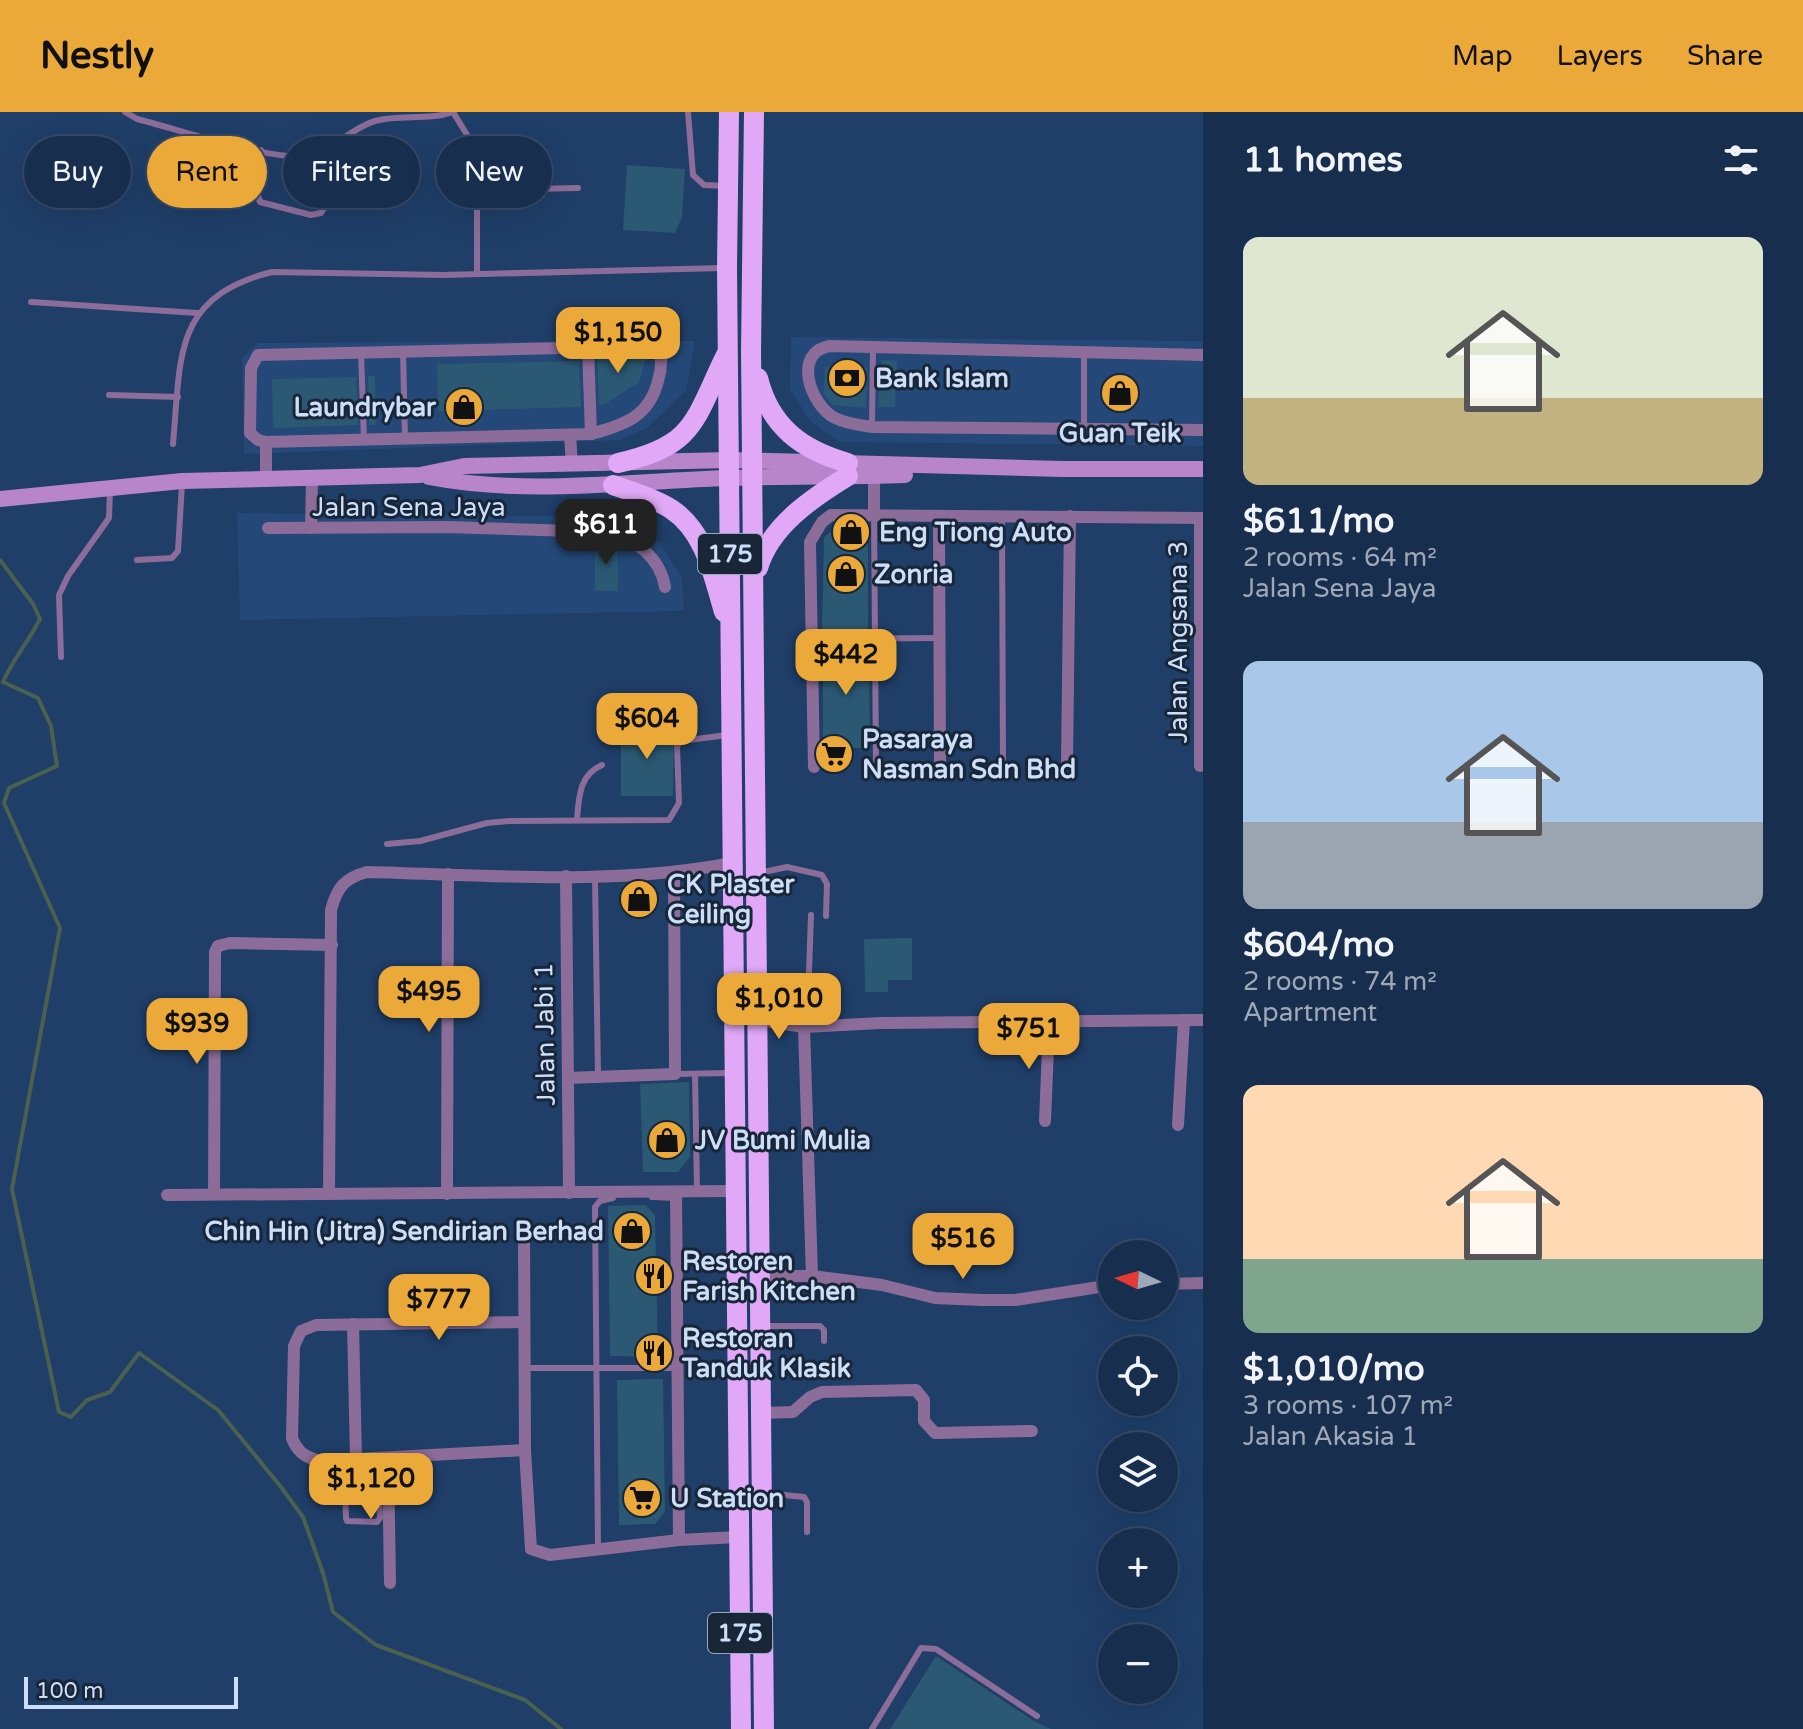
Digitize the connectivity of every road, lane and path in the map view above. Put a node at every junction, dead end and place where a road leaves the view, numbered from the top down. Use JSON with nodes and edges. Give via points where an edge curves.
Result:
{"nodes":[{"id":1,"x":125,"y":112,"type":"edge"},
{"id":2,"x":453,"y":112,"type":"edge"},
{"id":3,"x":688,"y":112,"type":"edge"},
{"id":4,"x":729,"y":112,"type":"edge"},
{"id":5,"x":754,"y":112,"type":"edge"},
{"id":6,"x":205,"y":136,"type":"edge"},
{"id":7,"x":349,"y":136,"type":"edge"},
{"id":8,"x":468,"y":136,"type":"edge"},
{"id":9,"x":729,"y":186,"type":"junction"},
{"id":10,"x":578,"y":188,"type":"dead end"},
{"id":11,"x":552,"y":189,"type":"edge"},
{"id":12,"x":284,"y":208,"type":"edge"},
{"id":13,"x":324,"y":208,"type":"edge"},
{"id":14,"x":477,"y":208,"type":"edge"},
{"id":15,"x":727,"y":268,"type":"junction"},
{"id":16,"x":477,"y":274,"type":"junction"},
{"id":17,"x":31,"y":302,"type":"dead end"},
{"id":18,"x":197,"y":313,"type":"junction"},
{"id":19,"x":588,"y":348,"type":"junction"},
{"id":20,"x":873,"y":348,"type":"junction"},
{"id":21,"x":403,"y":351,"type":"junction"},
{"id":22,"x":727,"y":351,"type":"junction"},
{"id":23,"x":751,"y":351,"type":"junction"},
{"id":24,"x":361,"y":352,"type":"junction"},
{"id":25,"x":1084,"y":354,"type":"junction"},
{"id":26,"x":1203,"y":355,"type":"edge"},
{"id":27,"x":109,"y":395,"type":"dead end"},
{"id":28,"x":178,"y":397,"type":"junction"},
{"id":29,"x":872,"y":427,"type":"junction"},
{"id":30,"x":1084,"y":429,"type":"junction"},
{"id":31,"x":1203,"y":430,"type":"edge"},
{"id":32,"x":591,"y":434,"type":"junction"},
{"id":33,"x":570,"y":435,"type":"junction"},
{"id":34,"x":364,"y":440,"type":"junction"},
{"id":35,"x":405,"y":440,"type":"junction"},
{"id":36,"x":266,"y":442,"type":"junction"},
{"id":37,"x":173,"y":444,"type":"dead end"},
{"id":38,"x":618,"y":463,"type":"junction"},
{"id":39,"x":572,"y":465,"type":"junction"},
{"id":40,"x":730,"y":468,"type":"junction"},
{"id":41,"x":753,"y":469,"type":"junction"},
{"id":42,"x":1062,"y":469,"type":"junction"},
{"id":43,"x":1203,"y":469,"type":"edge"},
{"id":44,"x":848,"y":470,"type":"junction"},
{"id":45,"x":420,"y":475,"type":"junction"},
{"id":46,"x":874,"y":476,"type":"junction"},
{"id":47,"x":266,"y":478,"type":"junction"},
{"id":48,"x":312,"y":478,"type":"junction"},
{"id":49,"x":182,"y":481,"type":"junction"},
{"id":50,"x":613,"y":485,"type":"junction"},
{"id":51,"x":110,"y":487,"type":"junction"},
{"id":52,"x":0,"y":499,"type":"edge"},
{"id":53,"x":874,"y":515,"type":"junction"},
{"id":54,"x":1070,"y":516,"type":"junction"},
{"id":55,"x":1002,"y":517,"type":"junction"},
{"id":56,"x":939,"y":518,"type":"junction"},
{"id":57,"x":1202,"y":518,"type":"edge"},
{"id":58,"x":268,"y":528,"type":"dead end"},
{"id":59,"x":311,"y":528,"type":"junction"},
{"id":60,"x":137,"y":560,"type":"dead end"},
{"id":61,"x":754,"y":584,"type":"junction"},
{"id":62,"x":665,"y":587,"type":"dead end"},
{"id":63,"x":730,"y":631,"type":"junction"},
{"id":64,"x":875,"y":638,"type":"junction"},
{"id":65,"x":939,"y":638,"type":"junction"},
{"id":66,"x":813,"y":639,"type":"junction"},
{"id":67,"x":61,"y":657,"type":"dead end"},
{"id":68,"x":731,"y":735,"type":"junction"},
{"id":69,"x":1067,"y":763,"type":"dead end"},
{"id":70,"x":1003,"y":764,"type":"dead end"},
{"id":71,"x":602,"y":765,"type":"dead end"},
{"id":72,"x":940,"y":765,"type":"dead end"},
{"id":73,"x":876,"y":766,"type":"dead end"},
{"id":74,"x":1200,"y":766,"type":"dead end"},
{"id":75,"x":814,"y":767,"type":"dead end"},
{"id":76,"x":577,"y":819,"type":"junction"},
{"id":77,"x":387,"y":844,"type":"dead end"},
{"id":78,"x":732,"y":863,"type":"junction"},
{"id":79,"x":674,"y":873,"type":"junction"},
{"id":80,"x":756,"y":873,"type":"junction"},
{"id":81,"x":448,"y":874,"type":"junction"},
{"id":82,"x":595,"y":875,"type":"junction"},
{"id":83,"x":566,"y":876,"type":"junction"},
{"id":84,"x":811,"y":915,"type":"dead end"},
{"id":85,"x":826,"y":916,"type":"dead end"},
{"id":86,"x":332,"y":945,"type":"junction"},
{"id":87,"x":808,"y":1000,"type":"dead end"},
{"id":88,"x":759,"y":1020,"type":"junction"},
{"id":89,"x":1184,"y":1020,"type":"junction"},
{"id":90,"x":1203,"y":1020,"type":"edge"},
{"id":91,"x":1049,"y":1022,"type":"junction"},
{"id":92,"x":804,"y":1027,"type":"junction"},
{"id":93,"x":734,"y":1073,"type":"junction"},
{"id":94,"x":675,"y":1074,"type":"junction"},
{"id":95,"x":695,"y":1074,"type":"junction"},
{"id":96,"x":598,"y":1077,"type":"junction"},
{"id":97,"x":568,"y":1078,"type":"junction"},
{"id":98,"x":1045,"y":1121,"type":"dead end"},
{"id":99,"x":1178,"y":1125,"type":"dead end"},
{"id":100,"x":697,"y":1191,"type":"junction"},
{"id":101,"x":735,"y":1191,"type":"junction"},
{"id":102,"x":569,"y":1193,"type":"junction"},
{"id":103,"x":214,"y":1194,"type":"junction"},
{"id":104,"x":329,"y":1194,"type":"junction"},
{"id":105,"x":447,"y":1194,"type":"junction"},
{"id":106,"x":167,"y":1195,"type":"dead end"},
{"id":107,"x":676,"y":1195,"type":"junction"},
{"id":108,"x":524,"y":1231,"type":"dead end"},
{"id":109,"x":760,"y":1276,"type":"junction"},
{"id":110,"x":812,"y":1276,"type":"junction"},
{"id":111,"x":1203,"y":1283,"type":"edge"},
{"id":112,"x":1178,"y":1284,"type":"edge"},
{"id":113,"x":1098,"y":1287,"type":"edge"},
{"id":114,"x":523,"y":1322,"type":"junction"},
{"id":115,"x":353,"y":1324,"type":"junction"},
{"id":116,"x":760,"y":1326,"type":"junction"},
{"id":117,"x":824,"y":1341,"type":"dead end"},
{"id":118,"x":597,"y":1367,"type":"junction"},
{"id":119,"x":524,"y":1368,"type":"junction"},
{"id":120,"x":677,"y":1368,"type":"junction"},
{"id":121,"x":760,"y":1413,"type":"junction"},
{"id":122,"x":1032,"y":1431,"type":"dead end"},
{"id":123,"x":525,"y":1450,"type":"junction"},
{"id":124,"x":388,"y":1458,"type":"junction"},
{"id":125,"x":349,"y":1464,"type":"junction"},
{"id":126,"x":761,"y":1493,"type":"junction"},
{"id":127,"x":807,"y":1532,"type":"dead end"},
{"id":128,"x":738,"y":1537,"type":"junction"},
{"id":129,"x":679,"y":1540,"type":"junction"},
{"id":130,"x":598,"y":1549,"type":"junction"},
{"id":131,"x":390,"y":1583,"type":"dead end"},
{"id":132,"x":1037,"y":1716,"type":"dead end"},
{"id":133,"x":741,"y":1729,"type":"edge"},
{"id":134,"x":764,"y":1729,"type":"edge"},
{"id":135,"x":872,"y":1729,"type":"edge"}],
"edges":[{"from":1,"to":6,"type":"lane"},
{"from":2,"to":7,"type":"lane","via":[[373,122]]},
{"from":2,"to":8,"type":"lane"},
{"from":3,"to":9,"type":"lane","via":[[693,175],[704,185]]},
{"from":4,"to":9,"type":"highway","number":"175"},
{"from":5,"to":23,"type":"highway","number":"175"},
{"from":9,"to":15,"type":"highway","number":"175"},
{"from":10,"to":11,"type":"lane"},
{"from":12,"to":13,"type":"lane","via":[[311,215]]},
{"from":14,"to":16,"type":"lane"},
{"from":15,"to":16,"type":"lane"},
{"from":15,"to":22,"type":"highway","number":"175"},
{"from":16,"to":18,"type":"lane","via":[[272,272],[228,288]]},
{"from":17,"to":18,"type":"lane"},
{"from":18,"to":28,"type":"lane","via":[[186,337]]},
{"from":19,"to":21,"type":"street"},
{"from":19,"to":32,"type":"street"},
{"from":19,"to":32,"type":"street","via":[[652,346],[661,354],[660,377],[648,408],[625,424]]},
{"from":20,"to":25,"type":"street"},
{"from":20,"to":29,"type":"lane"},
{"from":20,"to":29,"type":"street","via":[[818,348],[808,366],[810,385],[822,408],[846,423]]},
{"from":21,"to":24,"type":"street"},
{"from":21,"to":35,"type":"lane"},
{"from":22,"to":38,"type":"highway","via":[[699,412],[679,439],[664,451]]},
{"from":22,"to":40,"type":"highway","number":"175"},
{"from":23,"to":41,"type":"highway","number":"175"},
{"from":23,"to":44,"type":"highway","via":[[769,411],[782,428]]},
{"from":24,"to":34,"type":"lane"},
{"from":24,"to":36,"type":"street","via":[[255,358],[248,424],[250,433]]},
{"from":25,"to":26,"type":"street"},
{"from":25,"to":30,"type":"lane"},
{"from":27,"to":28,"type":"lane"},
{"from":28,"to":37,"type":"lane"},
{"from":29,"to":30,"type":"street"},
{"from":30,"to":31,"type":"street"},
{"from":32,"to":33,"type":"street"},
{"from":33,"to":35,"type":"street"},
{"from":33,"to":39,"type":"street"},
{"from":34,"to":35,"type":"street"},
{"from":34,"to":36,"type":"street"},
{"from":36,"to":47,"type":"street"},
{"from":38,"to":39,"type":"main road"},
{"from":38,"to":40,"type":"main road"},
{"from":39,"to":45,"type":"main road","via":[[464,466]]},
{"from":40,"to":41,"type":"main road"},
{"from":40,"to":50,"type":"main road"},
{"from":40,"to":63,"type":"highway","number":"175"},
{"from":41,"to":44,"type":"main road"},
{"from":41,"to":61,"type":"highway","number":"175"},
{"from":42,"to":43,"type":"main road"},
{"from":42,"to":44,"type":"main road"},
{"from":42,"to":46,"type":"main road"},
{"from":44,"to":46,"type":"main road"},
{"from":44,"to":61,"type":"highway","via":[[771,541]]},
{"from":45,"to":48,"type":"main road"},
{"from":45,"to":50,"type":"main road","via":[[465,484]]},
{"from":46,"to":53,"type":"street"},
{"from":47,"to":48,"type":"main road"},
{"from":47,"to":49,"type":"main road"},
{"from":48,"to":59,"type":"street"},
{"from":49,"to":51,"type":"main road"},
{"from":49,"to":60,"type":"lane","via":[[178,551],[172,558]]},
{"from":50,"to":63,"type":"highway","via":[[671,509],[687,522],[708,559]]},
{"from":51,"to":52,"type":"main road"},
{"from":51,"to":67,"type":"lane","via":[[109,518],[59,595]]},
{"from":53,"to":56,"type":"street"},
{"from":53,"to":64,"type":"lane"},
{"from":53,"to":66,"type":"street","via":[[831,515],[815,531],[810,542]]},
{"from":54,"to":55,"type":"street"},
{"from":54,"to":57,"type":"street"},
{"from":54,"to":69,"type":"street"},
{"from":55,"to":56,"type":"street"},
{"from":55,"to":70,"type":"lane"},
{"from":56,"to":65,"type":"street"},
{"from":57,"to":74,"type":"street","name":"Jalan Angsana 3"},
{"from":58,"to":59,"type":"street","name":"Jalan Sena Jaya"},
{"from":59,"to":62,"type":"street","name":"Jalan Sena Jaya","via":[[605,532],[642,548],[655,561]]},
{"from":61,"to":80,"type":"highway","number":"175"},
{"from":63,"to":68,"type":"highway","number":"175"},
{"from":64,"to":65,"type":"lane"},
{"from":64,"to":66,"type":"lane"},
{"from":64,"to":73,"type":"lane"},
{"from":65,"to":72,"type":"street"},
{"from":66,"to":75,"type":"street"},
{"from":68,"to":76,"type":"lane","via":[[686,738],[677,746],[679,803],[669,820]]},
{"from":68,"to":78,"type":"highway","number":"175"},
{"from":71,"to":76,"type":"lane","via":[[582,785]]},
{"from":76,"to":77,"type":"lane","via":[[487,823]]},
{"from":78,"to":79,"type":"street"},
{"from":78,"to":93,"type":"highway","number":"175"},
{"from":79,"to":82,"type":"street"},
{"from":79,"to":94,"type":"street"},
{"from":80,"to":85,"type":"lane","via":[[787,867],[822,875],[827,884]]},
{"from":80,"to":88,"type":"highway","number":"175"},
{"from":81,"to":83,"type":"street"},
{"from":81,"to":86,"type":"street","via":[[351,876],[335,894]]},
{"from":81,"to":105,"type":"street"},
{"from":82,"to":83,"type":"street"},
{"from":82,"to":96,"type":"lane"},
{"from":83,"to":97,"type":"street","name":"Jalan Jabi 1"},
{"from":84,"to":87,"type":"lane"},
{"from":86,"to":103,"type":"street","via":[[230,943],[215,952]]},
{"from":86,"to":104,"type":"street"},
{"from":88,"to":92,"type":"street"},
{"from":88,"to":109,"type":"highway","number":"175"},
{"from":89,"to":90,"type":"street"},
{"from":89,"to":91,"type":"street"},
{"from":89,"to":99,"type":"street"},
{"from":91,"to":92,"type":"street"},
{"from":91,"to":98,"type":"street"},
{"from":92,"to":110,"type":"street"},
{"from":93,"to":95,"type":"lane"},
{"from":93,"to":101,"type":"highway","number":"175"},
{"from":94,"to":95,"type":"lane"},
{"from":94,"to":96,"type":"street"},
{"from":95,"to":100,"type":"lane"},
{"from":96,"to":97,"type":"street"},
{"from":97,"to":102,"type":"street","name":"Jalan Jabi 1"},
{"from":100,"to":101,"type":"street"},
{"from":100,"to":107,"type":"street"},
{"from":101,"to":128,"type":"highway","number":"175"},
{"from":102,"to":105,"type":"street"},
{"from":102,"to":107,"type":"street"},
{"from":103,"to":104,"type":"street"},
{"from":103,"to":106,"type":"street"},
{"from":104,"to":105,"type":"street"},
{"from":107,"to":118,"type":"lane","via":[[606,1198],[595,1207]]},
{"from":107,"to":120,"type":"street"},
{"from":108,"to":114,"type":"street"},
{"from":109,"to":110,"type":"street"},
{"from":109,"to":116,"type":"highway","number":"175"},
{"from":110,"to":113,"type":"street","via":[[935,1298],[982,1300]]},
{"from":111,"to":112,"type":"street"},
{"from":114,"to":115,"type":"street"},
{"from":114,"to":119,"type":"street"},
{"from":115,"to":125,"type":"street"},
{"from":115,"to":125,"type":"street","via":[[307,1327],[294,1346],[295,1447],[311,1459]]},
{"from":116,"to":117,"type":"lane","via":[[820,1326]]},
{"from":116,"to":121,"type":"highway","number":"175"},
{"from":118,"to":119,"type":"lane"},
{"from":118,"to":120,"type":"lane"},
{"from":118,"to":130,"type":"lane"},
{"from":119,"to":123,"type":"street"},
{"from":120,"to":129,"type":"street"},
{"from":121,"to":122,"type":"street","via":[[793,1412],[822,1392],[916,1390],[924,1400],[924,1421],[935,1433]]},
{"from":121,"to":126,"type":"highway","number":"175"},
{"from":123,"to":124,"type":"street"},
{"from":123,"to":130,"type":"street","via":[[531,1549],[550,1555]]},
{"from":124,"to":125,"type":"street"},
{"from":124,"to":131,"type":"street"},
{"from":125,"to":125,"type":"lane","via":[[347,1521],[377,1522],[377,1472]]},
{"from":126,"to":127,"type":"lane","via":[[804,1497]]},
{"from":126,"to":134,"type":"highway","number":"175"},
{"from":128,"to":129,"type":"street"},
{"from":128,"to":133,"type":"highway","number":"175"},
{"from":129,"to":130,"type":"street"},
{"from":132,"to":135,"type":"lane","via":[[928,1647],[912,1661]]}]}
